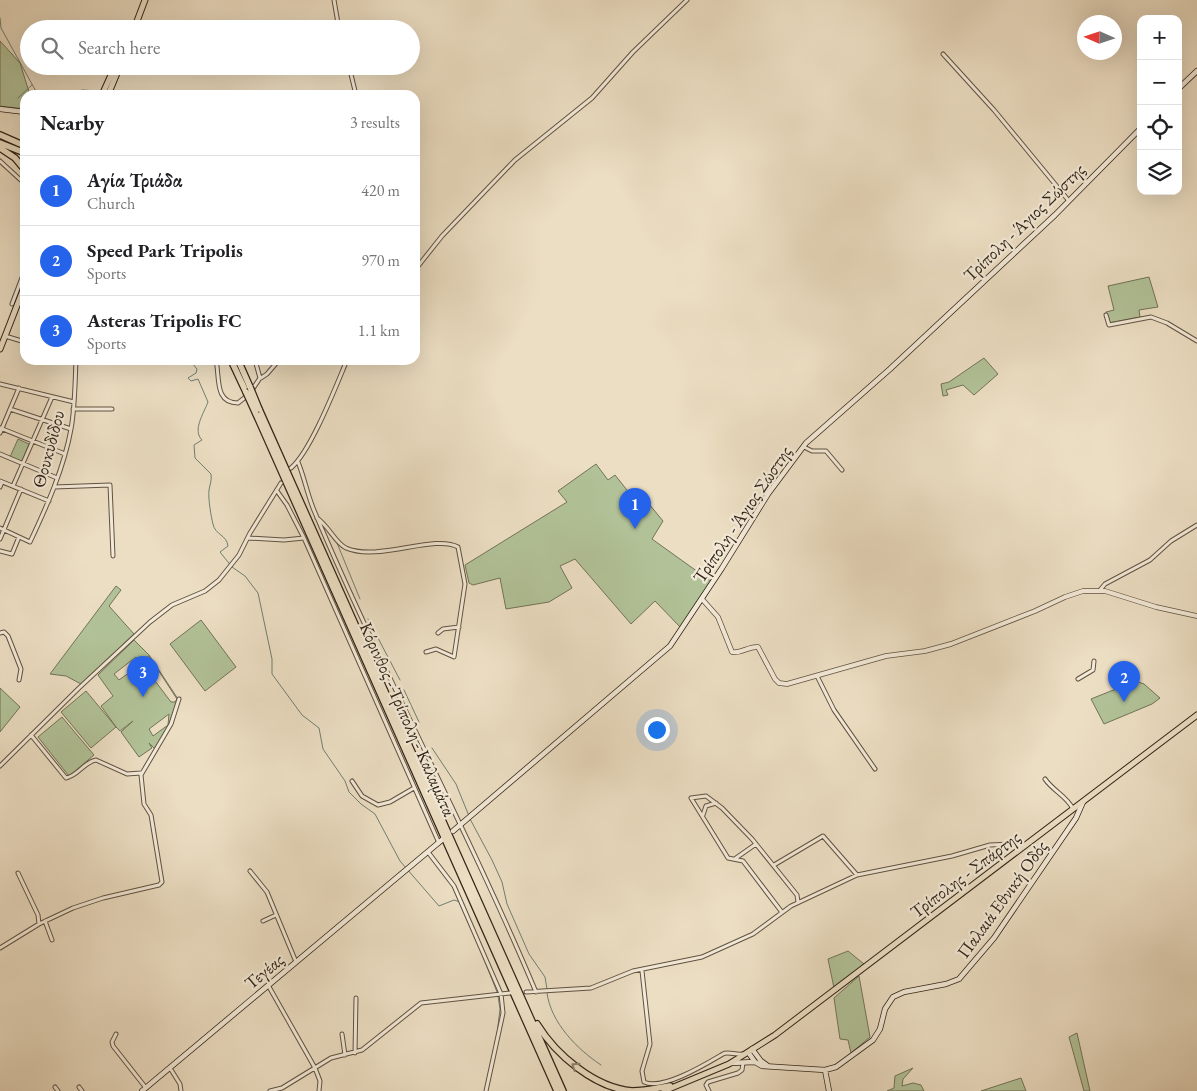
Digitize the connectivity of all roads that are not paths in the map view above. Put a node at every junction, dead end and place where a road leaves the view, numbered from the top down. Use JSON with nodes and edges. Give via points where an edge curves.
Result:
{"nodes":[{"id":1,"x":145,"y":0,"type":"edge"},
{"id":2,"x":334,"y":0,"type":"edge"},
{"id":3,"x":687,"y":0,"type":"edge"},
{"id":4,"x":137,"y":20,"type":"edge"},
{"id":5,"x":337,"y":20,"type":"edge"},
{"id":6,"x":944,"y":54,"type":"dead end"},
{"id":7,"x":1197,"y":71,"type":"edge"},
{"id":8,"x":111,"y":75,"type":"edge"},
{"id":9,"x":116,"y":75,"type":"edge"},
{"id":10,"x":351,"y":75,"type":"edge"},
{"id":11,"x":1182,"y":85,"type":"edge"},
{"id":12,"x":104,"y":90,"type":"edge"},
{"id":13,"x":110,"y":90,"type":"edge"},
{"id":14,"x":355,"y":90,"type":"edge"},
{"id":15,"x":0,"y":109,"type":"edge"},
{"id":16,"x":20,"y":111,"type":"edge"},
{"id":17,"x":1137,"y":132,"type":"edge"},
{"id":18,"x":0,"y":135,"type":"edge"},
{"id":19,"x":0,"y":143,"type":"edge"},
{"id":20,"x":20,"y":143,"type":"edge"},
{"id":21,"x":0,"y":148,"type":"edge"},
{"id":22,"x":20,"y":151,"type":"edge"},
{"id":23,"x":0,"y":161,"type":"edge"},
{"id":24,"x":20,"y":164,"type":"edge"},
{"id":25,"x":20,"y":179,"type":"edge"},
{"id":26,"x":1069,"y":201,"type":"junction"},
{"id":27,"x":420,"y":264,"type":"edge"},
{"id":28,"x":20,"y":283,"type":"edge"},
{"id":29,"x":20,"y":298,"type":"edge"},
{"id":30,"x":12,"y":304,"type":"dead end"},
{"id":31,"x":1106,"y":315,"type":"dead end"},
{"id":32,"x":5,"y":336,"type":"junction"},
{"id":33,"x":20,"y":340,"type":"edge"},
{"id":34,"x":1197,"y":341,"type":"edge"},
{"id":35,"x":0,"y":350,"type":"edge"},
{"id":36,"x":76,"y":365,"type":"edge"},
{"id":37,"x":217,"y":365,"type":"edge"},
{"id":38,"x":234,"y":365,"type":"edge"},
{"id":39,"x":240,"y":365,"type":"edge"},
{"id":40,"x":256,"y":365,"type":"edge"},
{"id":41,"x":275,"y":365,"type":"edge"},
{"id":42,"x":345,"y":365,"type":"edge"},
{"id":43,"x":260,"y":378,"type":"junction"},
{"id":44,"x":0,"y":384,"type":"edge"},
{"id":45,"x":19,"y":388,"type":"junction"},
{"id":46,"x":248,"y":389,"type":"junction"},
{"id":47,"x":52,"y":397,"type":"junction"},
{"id":48,"x":74,"y":402,"type":"junction"},
{"id":49,"x":73,"y":408,"type":"junction"},
{"id":50,"x":10,"y":409,"type":"junction"},
{"id":51,"x":112,"y":409,"type":"dead end"},
{"id":52,"x":258,"y":412,"type":"junction"},
{"id":53,"x":42,"y":420,"type":"junction"},
{"id":54,"x":71,"y":429,"type":"junction"},
{"id":55,"x":1,"y":430,"type":"edge"},
{"id":56,"x":33,"y":441,"type":"junction"},
{"id":57,"x":804,"y":446,"type":"junction"},
{"id":58,"x":0,"y":454,"type":"edge"},
{"id":59,"x":65,"y":454,"type":"junction"},
{"id":60,"x":298,"y":462,"type":"junction"},
{"id":61,"x":23,"y":464,"type":"junction"},
{"id":62,"x":291,"y":468,"type":"dead end"},
{"id":63,"x":842,"y":470,"type":"dead end"},
{"id":64,"x":56,"y":478,"type":"junction"},
{"id":65,"x":1,"y":481,"type":"edge"},
{"id":66,"x":281,"y":483,"type":"dead end"},
{"id":67,"x":0,"y":486,"type":"edge"},
{"id":68,"x":13,"y":486,"type":"junction"},
{"id":69,"x":54,"y":487,"type":"junction"},
{"id":70,"x":20,"y":489,"type":"junction"},
{"id":71,"x":276,"y":491,"type":"junction"},
{"id":72,"x":48,"y":501,"type":"junction"},
{"id":73,"x":317,"y":517,"type":"junction"},
{"id":74,"x":1197,"y":526,"type":"edge"},
{"id":75,"x":2,"y":529,"type":"edge"},
{"id":76,"x":19,"y":537,"type":"junction"},
{"id":77,"x":247,"y":538,"type":"junction"},
{"id":78,"x":304,"y":538,"type":"junction"},
{"id":79,"x":0,"y":539,"type":"edge"},
{"id":80,"x":0,"y":551,"type":"edge"},
{"id":81,"x":113,"y":556,"type":"dead end"},
{"id":82,"x":1100,"y":590,"type":"junction"},
{"id":83,"x":702,"y":599,"type":"junction"},
{"id":84,"x":1197,"y":616,"type":"edge"},
{"id":85,"x":459,"y":627,"type":"junction"},
{"id":86,"x":0,"y":633,"type":"edge"},
{"id":87,"x":438,"y":633,"type":"dead end"},
{"id":88,"x":426,"y":652,"type":"dead end"},
{"id":89,"x":1094,"y":661,"type":"dead end"},
{"id":90,"x":816,"y":676,"type":"junction"},
{"id":91,"x":1078,"y":679,"type":"dead end"},
{"id":92,"x":19,"y":680,"type":"dead end"},
{"id":93,"x":179,"y":699,"type":"dead end"},
{"id":94,"x":1197,"y":715,"type":"edge"},
{"id":95,"x":1197,"y":721,"type":"edge"},
{"id":96,"x":1188,"y":722,"type":"junction"},
{"id":97,"x":31,"y":734,"type":"junction"},
{"id":98,"x":0,"y":766,"type":"edge"},
{"id":99,"x":875,"y":769,"type":"dead end"},
{"id":100,"x":141,"y":773,"type":"junction"},
{"id":101,"x":1045,"y":779,"type":"dead end"},
{"id":102,"x":352,"y":781,"type":"dead end"},
{"id":103,"x":414,"y":788,"type":"junction"},
{"id":104,"x":1083,"y":802,"type":"junction"},
{"id":105,"x":716,"y":803,"type":"junction"},
{"id":106,"x":1073,"y":810,"type":"junction"},
{"id":107,"x":703,"y":816,"type":"junction"},
{"id":108,"x":461,"y":824,"type":"junction"},
{"id":109,"x":453,"y":831,"type":"dead end"},
{"id":110,"x":441,"y":841,"type":"joint"},
{"id":111,"x":756,"y":844,"type":"junction"},
{"id":112,"x":1023,"y":847,"type":"junction"},
{"id":113,"x":428,"y":852,"type":"junction"},
{"id":114,"x":736,"y":859,"type":"junction"},
{"id":115,"x":774,"y":865,"type":"junction"},
{"id":116,"x":250,"y":871,"type":"dead end"},
{"id":117,"x":18,"y":872,"type":"dead end"},
{"id":118,"x":857,"y":875,"type":"junction"},
{"id":119,"x":798,"y":902,"type":"junction"},
{"id":120,"x":781,"y":911,"type":"junction"},
{"id":121,"x":276,"y":915,"type":"junction"},
{"id":122,"x":263,"y":920,"type":"dead end"},
{"id":123,"x":45,"y":921,"type":"junction"},
{"id":124,"x":39,"y":924,"type":"junction"},
{"id":125,"x":52,"y":940,"type":"dead end"},
{"id":126,"x":0,"y":948,"type":"edge"},
{"id":127,"x":296,"y":962,"type":"junction"},
{"id":128,"x":642,"y":971,"type":"junction"},
{"id":129,"x":268,"y":986,"type":"junction"},
{"id":130,"x":526,"y":992,"type":"dead end"},
{"id":131,"x":536,"y":992,"type":"junction"},
{"id":132,"x":510,"y":993,"type":"dead end"},
{"id":133,"x":500,"y":994,"type":"junction"},
{"id":134,"x":356,"y":998,"type":"dead end"},
{"id":135,"x":528,"y":1010,"type":"junction"},
{"id":136,"x":116,"y":1034,"type":"dead end"},
{"id":137,"x":342,"y":1034,"type":"dead end"},
{"id":138,"x":747,"y":1052,"type":"junction"},
{"id":139,"x":355,"y":1053,"type":"junction"},
{"id":140,"x":729,"y":1054,"type":"junction"},
{"id":141,"x":345,"y":1055,"type":"junction"},
{"id":142,"x":756,"y":1056,"type":"junction"},
{"id":143,"x":729,"y":1062,"type":"junction"},
{"id":144,"x":755,"y":1062,"type":"junction"},
{"id":145,"x":742,"y":1063,"type":"junction"},
{"id":146,"x":769,"y":1066,"type":"junction"},
{"id":147,"x":170,"y":1068,"type":"junction"},
{"id":148,"x":315,"y":1068,"type":"junction"},
{"id":149,"x":825,"y":1070,"type":"junction"},
{"id":150,"x":670,"y":1086,"type":"junction"},
{"id":151,"x":55,"y":1087,"type":"dead end"},
{"id":152,"x":144,"y":1090,"type":"edge"},
{"id":153,"x":58,"y":1091,"type":"edge"},
{"id":154,"x":181,"y":1091,"type":"edge"},
{"id":155,"x":270,"y":1091,"type":"edge"},
{"id":156,"x":320,"y":1091,"type":"edge"},
{"id":157,"x":486,"y":1091,"type":"edge"},
{"id":158,"x":557,"y":1091,"type":"edge"},
{"id":159,"x":563,"y":1091,"type":"edge"},
{"id":160,"x":654,"y":1091,"type":"edge"},
{"id":161,"x":664,"y":1091,"type":"edge"},
{"id":162,"x":709,"y":1091,"type":"edge"},
{"id":163,"x":829,"y":1091,"type":"edge"}],
"edges":[{"from":1,"to":4,"type":"main road"},
{"from":2,"to":5,"type":"street"},
{"from":3,"to":27,"type":"street","via":[[633,52],[592,98],[515,160]]},
{"from":6,"to":26,"type":"street"},
{"from":7,"to":11,"type":"main road"},
{"from":8,"to":12,"type":"main road"},
{"from":9,"to":13,"type":"main road"},
{"from":10,"to":14,"type":"street"},
{"from":15,"to":16,"type":"main road"},
{"from":17,"to":26,"type":"main road","name":"Τρίπολη - Άγιος Σώστης"},
{"from":18,"to":20,"type":"highway"},
{"from":19,"to":22,"type":"highway"},
{"from":21,"to":24,"type":"highway"},
{"from":23,"to":25,"type":"street"},
{"from":26,"to":57,"type":"main road","name":"Τρίπολη - Άγιος Σώστης"},
{"from":28,"to":30,"type":"street"},
{"from":29,"to":32,"type":"main road"},
{"from":31,"to":34,"type":"street","via":[[1107,324],[1111,325],[1146,316],[1155,318]]},
{"from":32,"to":33,"type":"street"},
{"from":32,"to":35,"type":"main road"},
{"from":36,"to":48,"type":"street","name":"Θουκυδίδου"},
{"from":37,"to":43,"type":"street","via":[[220,392],[227,402],[241,402]]},
{"from":38,"to":46,"type":"highway","name":"Κόρινθος - Τρίπολη - Καλαμάτα"},
{"from":39,"to":46,"type":"highway","name":"Κόρινθος - Τρίπολη - Καλαμάτα"},
{"from":40,"to":43,"type":"street"},
{"from":41,"to":43,"type":"street"},
{"from":42,"to":60,"type":"street"},
{"from":44,"to":45,"type":"street"},
{"from":45,"to":47,"type":"street"},
{"from":45,"to":50,"type":"street"},
{"from":46,"to":52,"type":"highway","name":"Κόρινθος - Τρίπολη - Καλαμάτα","bridge":true},
{"from":47,"to":48,"type":"street"},
{"from":47,"to":53,"type":"street"},
{"from":48,"to":49,"type":"street","name":"Θουκυδίδου"},
{"from":49,"to":51,"type":"street"},
{"from":49,"to":54,"type":"street","name":"Θουκυδίδου"},
{"from":50,"to":53,"type":"street"},
{"from":50,"to":55,"type":"street"},
{"from":52,"to":135,"type":"highway","name":"Κόρινθος - Τρίπολη - Καλαμάτα"},
{"from":52,"to":158,"type":"highway","name":"Κόρινθος - Τρίπολη - Καλαμάτα"},
{"from":53,"to":54,"type":"street"},
{"from":53,"to":56,"type":"street"},
{"from":54,"to":59,"type":"street","name":"Θουκυδίδου"},
{"from":55,"to":56,"type":"street"},
{"from":56,"to":59,"type":"street"},
{"from":56,"to":61,"type":"street"},
{"from":57,"to":63,"type":"street","via":[[812,451],[826,451]]},
{"from":57,"to":83,"type":"main road","name":"Τρίπολη - Άγιος Σώστης","via":[[768,494]]},
{"from":58,"to":61,"type":"street"},
{"from":59,"to":64,"type":"street","name":"Θουκυδίδου"},
{"from":60,"to":62,"type":"street"},
{"from":60,"to":73,"type":"street"},
{"from":61,"to":64,"type":"street"},
{"from":61,"to":68,"type":"street"},
{"from":64,"to":69,"type":"street","name":"Θουκυδίδου"},
{"from":65,"to":67,"type":"street"},
{"from":65,"to":68,"type":"street"},
{"from":66,"to":71,"type":"street"},
{"from":68,"to":70,"type":"street"},
{"from":69,"to":72,"type":"street","name":"Θουκυδίδου"},
{"from":69,"to":81,"type":"street","via":[[110,485]]},
{"from":70,"to":72,"type":"street"},
{"from":70,"to":75,"type":"street"},
{"from":71,"to":77,"type":"street"},
{"from":71,"to":78,"type":"street"},
{"from":72,"to":76,"type":"street","name":"Θουκυδίδου","via":[[30,542]]},
{"from":73,"to":85,"type":"street","via":[[343,547],[350,550],[380,552],[435,545],[456,546],[464,584]]},
{"from":73,"to":108,"type":"street","via":[[368,633]]},
{"from":74,"to":82,"type":"street","via":[[1171,541],[1150,560],[1104,584]]},
{"from":75,"to":76,"type":"street"},
{"from":75,"to":79,"type":"street"},
{"from":76,"to":80,"type":"street","via":[[12,554]]},
{"from":77,"to":78,"type":"street"},
{"from":77,"to":97,"type":"street","via":[[232,566],[212,586],[157,616]]},
{"from":78,"to":103,"type":"street"},
{"from":82,"to":84,"type":"street"},
{"from":82,"to":90,"type":"street","via":[[1065,596],[951,644],[886,656]]},
{"from":83,"to":90,"type":"street","via":[[718,618],[732,652],[758,647],[775,679],[783,684]]},
{"from":83,"to":108,"type":"main road","name":"Τρίπολη - Άγιος Σώστης","via":[[661,654]]},
{"from":85,"to":87,"type":"street","via":[[442,629]]},
{"from":85,"to":88,"type":"street","via":[[454,657],[436,649]]},
{"from":86,"to":92,"type":"street","via":[[6,632],[8,636],[20,669]]},
{"from":89,"to":91,"type":"street","via":[[1093,670]]},
{"from":90,"to":99,"type":"street","via":[[834,710]]},
{"from":93,"to":100,"type":"street","via":[[171,724]]},
{"from":94,"to":96,"type":"main road","name":"Τρίπολης - Σπάρτης"},
{"from":95,"to":96,"type":"street"},
{"from":96,"to":104,"type":"main road","name":"Τρίπολης - Σπάρτης"},
{"from":97,"to":98,"type":"street"},
{"from":97,"to":100,"type":"street","via":[[66,778],[96,760],[127,774]]},
{"from":100,"to":123,"type":"street","via":[[144,804],[151,815],[162,882],[85,904]]},
{"from":101,"to":106,"type":"street","via":[[1068,800]]},
{"from":102,"to":103,"type":"street","via":[[362,796],[378,805]]},
{"from":103,"to":110,"type":"street"},
{"from":104,"to":106,"type":"main road","name":"Τρίπολης - Σπάρτης"},
{"from":104,"to":149,"type":"main road","name":"Παλαιά Εθνική Οδός","via":[[1076,818],[1015,909],[963,976],[950,983],[893,997],[873,1040],[840,1065]]},
{"from":105,"to":107,"type":"street","via":[[706,806]]},
{"from":105,"to":107,"type":"street","via":[[706,796],[691,798]]},
{"from":105,"to":111,"type":"street"},
{"from":106,"to":112,"type":"main road","name":"Τρίπολης - Σπάρτης"},
{"from":107,"to":114,"type":"street","via":[[728,858]]},
{"from":108,"to":109,"type":"main road","name":"Τρίπολη - Άγιος Σώστης"},
{"from":108,"to":131,"type":"street"},
{"from":110,"to":113,"type":"main road"},
{"from":111,"to":114,"type":"street"},
{"from":111,"to":115,"type":"street"},
{"from":112,"to":118,"type":"street","via":[[990,845]]},
{"from":112,"to":138,"type":"main road","name":"Τρίπολης - Σπάρτης","via":[[844,985],[775,1036]]},
{"from":113,"to":127,"type":"main road","name":"Τεγέας"},
{"from":113,"to":133,"type":"street","via":[[454,886]]},
{"from":114,"to":120,"type":"street","via":[[747,865]]},
{"from":115,"to":118,"type":"street","via":[[823,836]]},
{"from":115,"to":119,"type":"street","via":[[797,895]]},
{"from":116,"to":121,"type":"street","via":[[264,888]]},
{"from":117,"to":124,"type":"street"},
{"from":118,"to":119,"type":"street"},
{"from":119,"to":120,"type":"street"},
{"from":120,"to":128,"type":"street","via":[[753,934],[708,955]]},
{"from":121,"to":122,"type":"street"},
{"from":121,"to":127,"type":"street"},
{"from":123,"to":124,"type":"street"},
{"from":123,"to":125,"type":"street"},
{"from":124,"to":126,"type":"street"},
{"from":127,"to":129,"type":"main road","name":"Τεγέας"},
{"from":128,"to":131,"type":"street","via":[[634,971],[594,988]]},
{"from":128,"to":140,"type":"street","via":[[650,1044],[642,1071],[644,1082],[651,1085],[667,1082],[712,1062],[724,1053]]},
{"from":129,"to":147,"type":"main road","name":"Τεγέας"},
{"from":129,"to":148,"type":"street"},
{"from":130,"to":131,"type":"street"},
{"from":132,"to":133,"type":"street"},
{"from":133,"to":139,"type":"street","via":[[421,1003]]},
{"from":133,"to":157,"type":"street","via":[[504,1014]]},
{"from":134,"to":139,"type":"street"},
{"from":150,"to":135,"type":"highway","one_way":true,"via":[[626,1090],[586,1074],[568,1062],[552,1045]]},
{"from":135,"to":159,"type":"highway","name":"Κόρινθος - Τρίπολη - Καλαμάτα"},
{"from":136,"to":152,"type":"street","via":[[113,1046]]},
{"from":137,"to":141,"type":"street"},
{"from":138,"to":140,"type":"street"},
{"from":138,"to":142,"type":"main road"},
{"from":138,"to":143,"type":"main road","name":"Τρίπολης - Σπάρτης"},
{"from":138,"to":144,"type":"main road"},
{"from":139,"to":141,"type":"street"},
{"from":140,"to":143,"type":"street"},
{"from":141,"to":148,"type":"street","via":[[331,1058]]},
{"from":142,"to":144,"type":"main road"},
{"from":142,"to":146,"type":"main road"},
{"from":143,"to":145,"type":"main road"},
{"from":143,"to":150,"type":"main road","name":"Τρίπολης - Σπάρτης"},
{"from":143,"to":161,"type":"main road","name":"Τρίπολης - Σπάρτης"},
{"from":144,"to":145,"type":"main road"},
{"from":144,"to":146,"type":"main road","name":"Παλαιά Εθνική Οδός"},
{"from":145,"to":162,"type":"street","via":[[742,1070],[738,1073],[708,1082]]},
{"from":146,"to":149,"type":"main road","name":"Παλαιά Εθνική Οδός"},
{"from":147,"to":152,"type":"main road","name":"Τεγέας"},
{"from":147,"to":154,"type":"street"},
{"from":148,"to":155,"type":"street","via":[[282,1088]]},
{"from":148,"to":156,"type":"street"},
{"from":149,"to":163,"type":"main road"},
{"from":150,"to":160,"type":"main road","name":"Τρίπολης - Σπάρτης"},
{"from":151,"to":153,"type":"street"}]}
